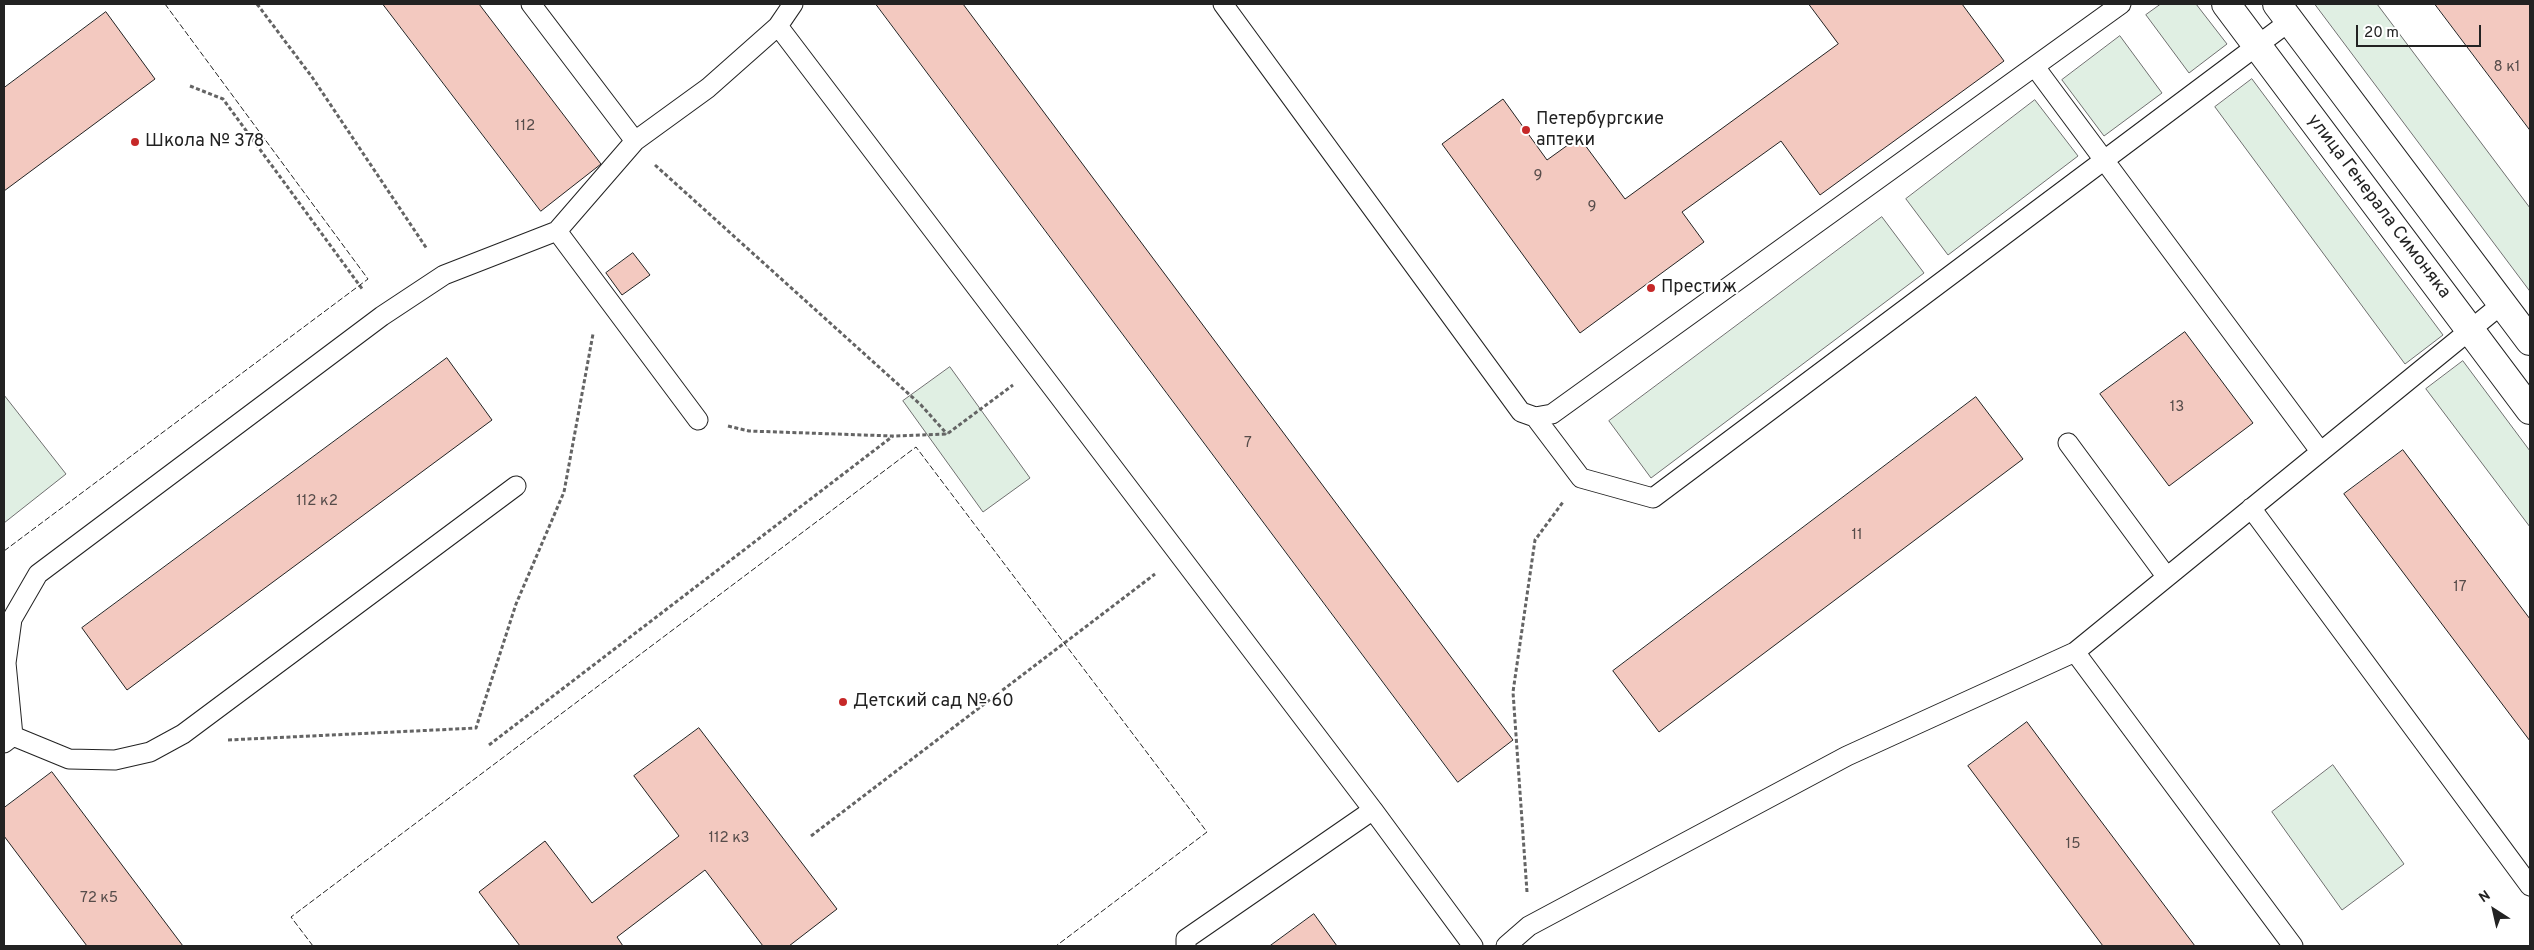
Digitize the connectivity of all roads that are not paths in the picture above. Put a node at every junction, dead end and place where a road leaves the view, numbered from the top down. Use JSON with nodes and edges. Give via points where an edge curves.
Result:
{"nodes":[{"id":1,"x":532,"y":4,"type":"edge"},
{"id":2,"x":793,"y":4,"type":"edge"},
{"id":3,"x":1223,"y":4,"type":"edge"},
{"id":4,"x":2120,"y":4,"type":"edge"},
{"id":5,"x":2226,"y":4,"type":"edge"},
{"id":6,"x":2284,"y":12,"type":"edge"},
{"id":7,"x":778,"y":26,"type":"junction"},
{"id":8,"x":2258,"y":46,"type":"junction"},
{"id":9,"x":2035,"y":66,"type":"junction"},
{"id":10,"x":635,"y":142,"type":"junction"},
{"id":11,"x":2105,"y":160,"type":"junction"},
{"id":12,"x":556,"y":231,"type":"junction"},
{"id":13,"x":2502,"y":304,"type":"junction"},
{"id":14,"x":2470,"y":329,"type":"junction"},
{"id":15,"x":2530,"y":342,"type":"edge"},
{"id":16,"x":2530,"y":410,"type":"edge"},
{"id":17,"x":1535,"y":417,"type":"junction"},
{"id":18,"x":698,"y":420,"type":"road end"},
{"id":19,"x":2068,"y":443,"type":"dead end"},
{"id":20,"x":2320,"y":451,"type":"junction"},
{"id":21,"x":516,"y":486,"type":"dead end"},
{"id":22,"x":2251,"y":508,"type":"junction"},
{"id":23,"x":2166,"y":576,"type":"junction"},
{"id":24,"x":2075,"y":652,"type":"junction"},
{"id":25,"x":8,"y":739,"type":"edge"},
{"id":26,"x":1373,"y":810,"type":"junction"},
{"id":27,"x":2530,"y":886,"type":"edge"},
{"id":28,"x":1186,"y":946,"type":"edge"},
{"id":29,"x":1473,"y":946,"type":"edge"},
{"id":30,"x":1506,"y":946,"type":"edge"},
{"id":31,"x":2293,"y":946,"type":"edge"}],
"edges":[{"from":1,"to":10,"type":"lane"},
{"from":2,"to":7,"type":"lane"},
{"from":3,"to":17,"type":"lane","via":[[1521,412]]},
{"from":4,"to":9,"type":"lane"},
{"from":5,"to":8,"type":"street","name":"улица Генерала Симоняка"},
{"from":6,"to":8,"type":"lane"},
{"from":6,"to":13,"type":"street"},
{"from":7,"to":10,"type":"lane","via":[[708,88]]},
{"from":7,"to":26,"type":"lane"},
{"from":8,"to":11,"type":"lane"},
{"from":8,"to":14,"type":"street","name":"улица Генерала Симоняка"},
{"from":9,"to":11,"type":"lane"},
{"from":9,"to":17,"type":"lane","via":[[1552,414]]},
{"from":10,"to":12,"type":"lane"},
{"from":11,"to":17,"type":"lane","via":[[1653,498],[1581,478]]},
{"from":11,"to":20,"type":"lane"},
{"from":12,"to":18,"type":"lane"},
{"from":12,"to":25,"type":"lane","via":[[444,275],[382,316],[38,574],[12,618],[6,663]]},
{"from":13,"to":14,"type":"lane"},
{"from":13,"to":15,"type":"street"},
{"from":14,"to":16,"type":"street","name":"улица Генерала Симоняка"},
{"from":14,"to":20,"type":"lane"},
{"from":19,"to":23,"type":"lane"},
{"from":20,"to":22,"type":"lane"},
{"from":21,"to":25,"type":"lane","via":[[183,734],[150,752],[115,760],[69,759]]},
{"from":22,"to":23,"type":"lane"},
{"from":22,"to":27,"type":"lane"},
{"from":23,"to":24,"type":"lane"},
{"from":24,"to":30,"type":"lane","via":[[1847,756],[1529,926]]},
{"from":24,"to":31,"type":"lane"},
{"from":26,"to":28,"type":"lane","via":[[1186,938]]},
{"from":26,"to":29,"type":"lane"}]}
